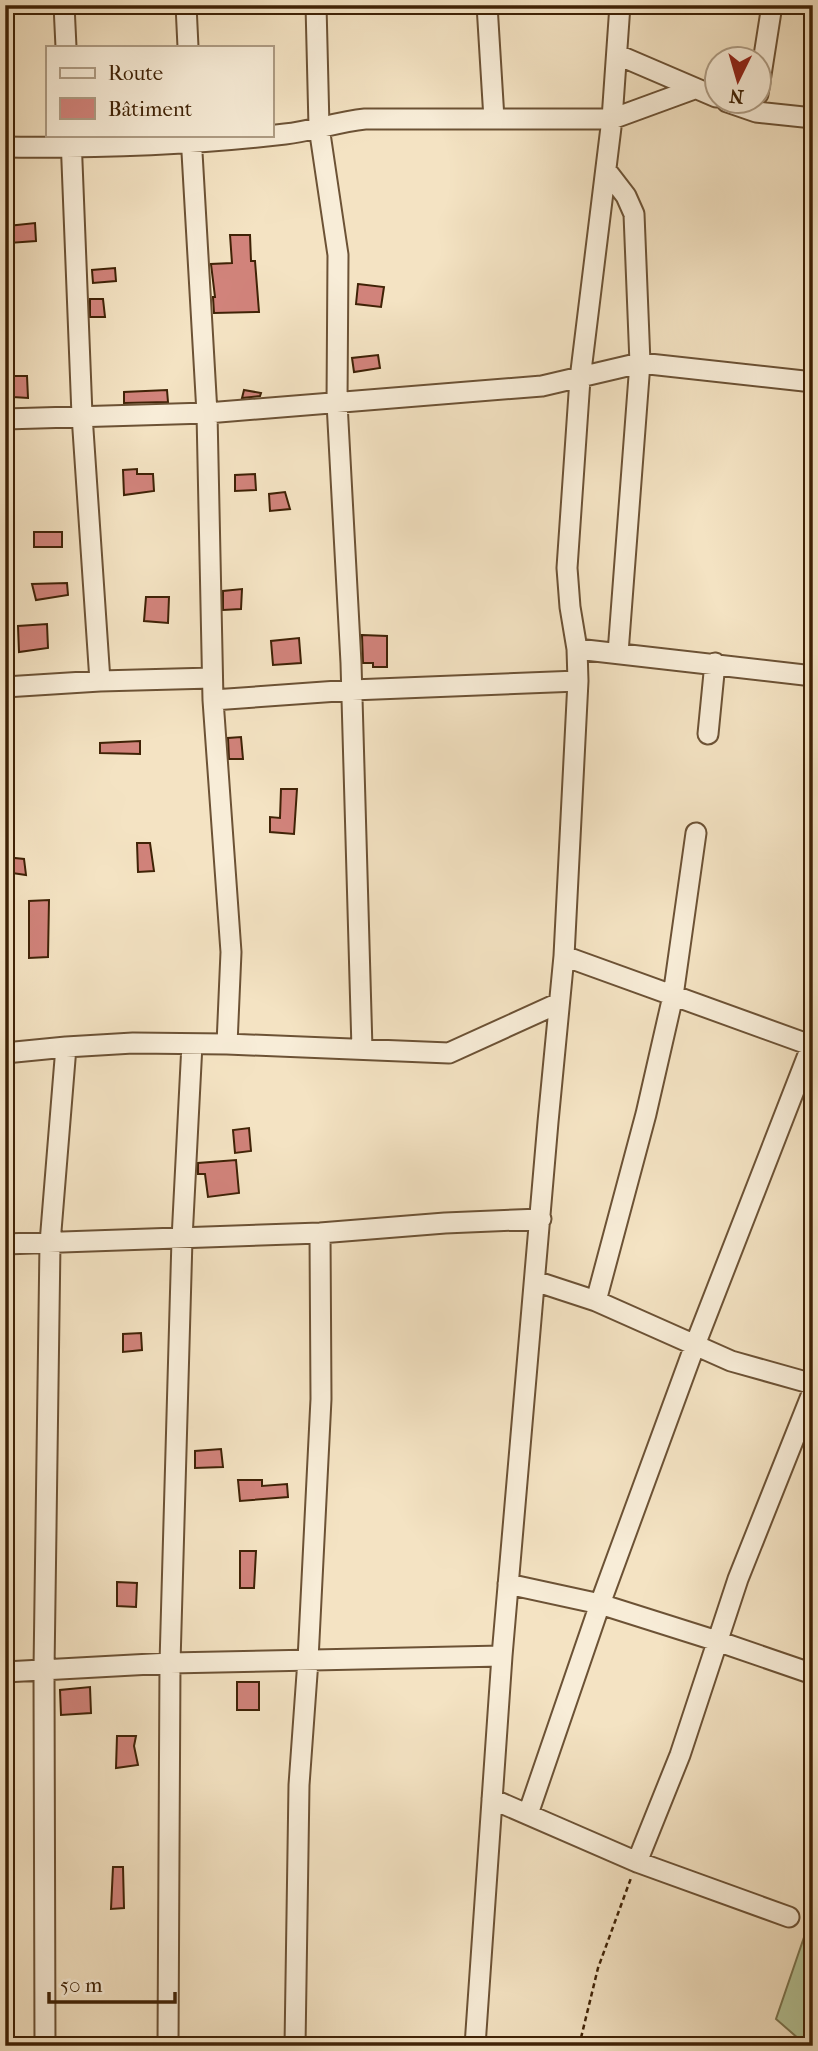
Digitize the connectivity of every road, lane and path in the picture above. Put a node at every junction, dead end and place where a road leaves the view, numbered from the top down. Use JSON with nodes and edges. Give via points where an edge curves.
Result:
{"nodes":[{"id":1,"x":64,"y":5,"type":"edge"},
{"id":2,"x":187,"y":5,"type":"edge"},
{"id":3,"x":316,"y":5,"type":"edge"},
{"id":4,"x":487,"y":5,"type":"edge"},
{"id":5,"x":620,"y":5,"type":"edge"},
{"id":6,"x":772,"y":5,"type":"edge"},
{"id":7,"x":66,"y":46,"type":"edge"},
{"id":8,"x":188,"y":46,"type":"edge"},
{"id":9,"x":766,"y":46,"type":"edge"},
{"id":10,"x":618,"y":55,"type":"junction"},
{"id":11,"x":694,"y":89,"type":"junction"},
{"id":12,"x":702,"y":92,"type":"edge"},
{"id":13,"x":772,"y":107,"type":"edge"},
{"id":14,"x":813,"y":118,"type":"edge"},
{"id":15,"x":494,"y":119,"type":"junction"},
{"id":16,"x":612,"y":119,"type":"junction"},
{"id":17,"x":319,"y":127,"type":"junction"},
{"id":18,"x":273,"y":135,"type":"edge"},
{"id":19,"x":248,"y":136,"type":"edge"},
{"id":20,"x":191,"y":139,"type":"edge"},
{"id":21,"x":71,"y":141,"type":"edge"},
{"id":22,"x":5,"y":147,"type":"edge"},
{"id":23,"x":606,"y":170,"type":"junction"},
{"id":24,"x":640,"y":363,"type":"junction"},
{"id":25,"x":580,"y":379,"type":"junction"},
{"id":26,"x":813,"y":382,"type":"edge"},
{"id":27,"x":337,"y":403,"type":"junction"},
{"id":28,"x":207,"y":413,"type":"junction"},
{"id":29,"x":82,"y":415,"type":"junction"},
{"id":30,"x":5,"y":419,"type":"edge"},
{"id":31,"x":577,"y":649,"type":"junction"},
{"id":32,"x":618,"y":653,"type":"junction"},
{"id":33,"x":715,"y":663,"type":"junction"},
{"id":34,"x":813,"y":676,"type":"edge"},
{"id":35,"x":212,"y":678,"type":"junction"},
{"id":36,"x":100,"y":681,"type":"junction"},
{"id":37,"x":578,"y":681,"type":"junction"},
{"id":38,"x":5,"y":687,"type":"edge"},
{"id":39,"x":352,"y":690,"type":"junction"},
{"id":40,"x":213,"y":700,"type":"junction"},
{"id":41,"x":708,"y":734,"type":"dead end"},
{"id":42,"x":696,"y":833,"type":"dead end"},
{"id":43,"x":564,"y":956,"type":"junction"},
{"id":44,"x":673,"y":996,"type":"junction"},
{"id":45,"x":559,"y":1003,"type":"junction"},
{"id":46,"x":192,"y":1044,"type":"junction"},
{"id":47,"x":227,"y":1044,"type":"junction"},
{"id":48,"x":812,"y":1044,"type":"edge"},
{"id":49,"x":66,"y":1046,"type":"junction"},
{"id":50,"x":362,"y":1049,"type":"junction"},
{"id":51,"x":5,"y":1053,"type":"edge"},
{"id":52,"x":541,"y":1219,"type":"junction"},
{"id":53,"x":320,"y":1233,"type":"junction"},
{"id":54,"x":182,"y":1239,"type":"junction"},
{"id":55,"x":50,"y":1243,"type":"junction"},
{"id":56,"x":5,"y":1244,"type":"edge"},
{"id":57,"x":535,"y":1281,"type":"junction"},
{"id":58,"x":596,"y":1301,"type":"junction"},
{"id":59,"x":695,"y":1345,"type":"junction"},
{"id":60,"x":813,"y":1384,"type":"edge"},
{"id":61,"x":813,"y":1391,"type":"edge"},
{"id":62,"x":508,"y":1584,"type":"junction"},
{"id":63,"x":600,"y":1604,"type":"junction"},
{"id":64,"x":717,"y":1641,"type":"junction"},
{"id":65,"x":502,"y":1656,"type":"junction"},
{"id":66,"x":308,"y":1660,"type":"junction"},
{"id":67,"x":170,"y":1663,"type":"junction"},
{"id":68,"x":44,"y":1670,"type":"junction"},
{"id":69,"x":5,"y":1672,"type":"edge"},
{"id":70,"x":813,"y":1674,"type":"edge"},
{"id":71,"x":492,"y":1799,"type":"junction"},
{"id":72,"x":528,"y":1814,"type":"junction"},
{"id":73,"x":637,"y":1862,"type":"junction"},
{"id":74,"x":789,"y":1917,"type":"dead end"},
{"id":75,"x":45,"y":2046,"type":"edge"},
{"id":76,"x":168,"y":2046,"type":"edge"},
{"id":77,"x":295,"y":2046,"type":"edge"},
{"id":78,"x":475,"y":2046,"type":"edge"},
{"id":79,"x":579,"y":2046,"type":"edge"}],
"edges":[{"from":1,"to":7,"type":"street"},
{"from":2,"to":8,"type":"street"},
{"from":3,"to":17,"type":"street"},
{"from":4,"to":15,"type":"street"},
{"from":5,"to":10,"type":"street"},
{"from":6,"to":9,"type":"street"},
{"from":10,"to":11,"type":"street"},
{"from":10,"to":16,"type":"street"},
{"from":11,"to":12,"type":"street"},
{"from":11,"to":16,"type":"street"},
{"from":13,"to":14,"type":"street"},
{"from":15,"to":16,"type":"street"},
{"from":15,"to":17,"type":"street","via":[[365,119]]},
{"from":16,"to":23,"type":"street"},
{"from":17,"to":18,"type":"street"},
{"from":17,"to":27,"type":"street","via":[[338,255]]},
{"from":19,"to":20,"type":"street"},
{"from":20,"to":21,"type":"street"},
{"from":20,"to":28,"type":"street"},
{"from":21,"to":22,"type":"street"},
{"from":21,"to":29,"type":"street"},
{"from":23,"to":24,"type":"street","via":[[634,214]]},
{"from":23,"to":25,"type":"street"},
{"from":24,"to":25,"type":"street"},
{"from":24,"to":26,"type":"street"},
{"from":24,"to":32,"type":"street"},
{"from":25,"to":27,"type":"street"},
{"from":25,"to":31,"type":"street","via":[[567,568]]},
{"from":27,"to":28,"type":"street"},
{"from":27,"to":39,"type":"street"},
{"from":28,"to":29,"type":"street"},
{"from":28,"to":35,"type":"street"},
{"from":29,"to":30,"type":"street"},
{"from":29,"to":36,"type":"street"},
{"from":31,"to":32,"type":"street"},
{"from":31,"to":37,"type":"street"},
{"from":32,"to":33,"type":"street"},
{"from":33,"to":34,"type":"street"},
{"from":33,"to":41,"type":"street"},
{"from":35,"to":36,"type":"street"},
{"from":35,"to":40,"type":"street"},
{"from":36,"to":38,"type":"street"},
{"from":37,"to":39,"type":"street"},
{"from":37,"to":43,"type":"street"},
{"from":39,"to":40,"type":"street"},
{"from":39,"to":50,"type":"street"},
{"from":40,"to":47,"type":"street","via":[[231,953]]},
{"from":42,"to":44,"type":"street"},
{"from":43,"to":44,"type":"street"},
{"from":43,"to":45,"type":"street"},
{"from":44,"to":48,"type":"street"},
{"from":44,"to":58,"type":"street"},
{"from":45,"to":50,"type":"street","via":[[454,1052]]},
{"from":45,"to":52,"type":"street"},
{"from":46,"to":47,"type":"street"},
{"from":46,"to":49,"type":"street"},
{"from":46,"to":54,"type":"street"},
{"from":47,"to":50,"type":"street"},
{"from":48,"to":59,"type":"street"},
{"from":49,"to":51,"type":"street"},
{"from":49,"to":55,"type":"street"},
{"from":52,"to":53,"type":"street"},
{"from":52,"to":57,"type":"street"},
{"from":53,"to":54,"type":"street"},
{"from":53,"to":66,"type":"street","via":[[321,1399]]},
{"from":54,"to":55,"type":"street"},
{"from":54,"to":67,"type":"street"},
{"from":55,"to":56,"type":"street"},
{"from":55,"to":68,"type":"street"},
{"from":57,"to":58,"type":"street"},
{"from":57,"to":62,"type":"street"},
{"from":58,"to":59,"type":"street"},
{"from":59,"to":60,"type":"street","via":[[746,1367]]},
{"from":59,"to":63,"type":"street"},
{"from":61,"to":64,"type":"street"},
{"from":62,"to":63,"type":"street"},
{"from":62,"to":65,"type":"street"},
{"from":63,"to":64,"type":"street"},
{"from":63,"to":72,"type":"street"},
{"from":64,"to":70,"type":"street"},
{"from":64,"to":73,"type":"street","via":[[680,1755]]},
{"from":65,"to":66,"type":"street"},
{"from":65,"to":71,"type":"street"},
{"from":66,"to":67,"type":"street"},
{"from":66,"to":77,"type":"street","via":[[299,1785]]},
{"from":67,"to":68,"type":"street"},
{"from":67,"to":76,"type":"street"},
{"from":68,"to":69,"type":"street"},
{"from":68,"to":75,"type":"street"},
{"from":71,"to":72,"type":"street"},
{"from":71,"to":78,"type":"street"},
{"from":72,"to":73,"type":"street"},
{"from":73,"to":74,"type":"street"},
{"from":73,"to":79,"type":"path","via":[[598,1968]]}]}
